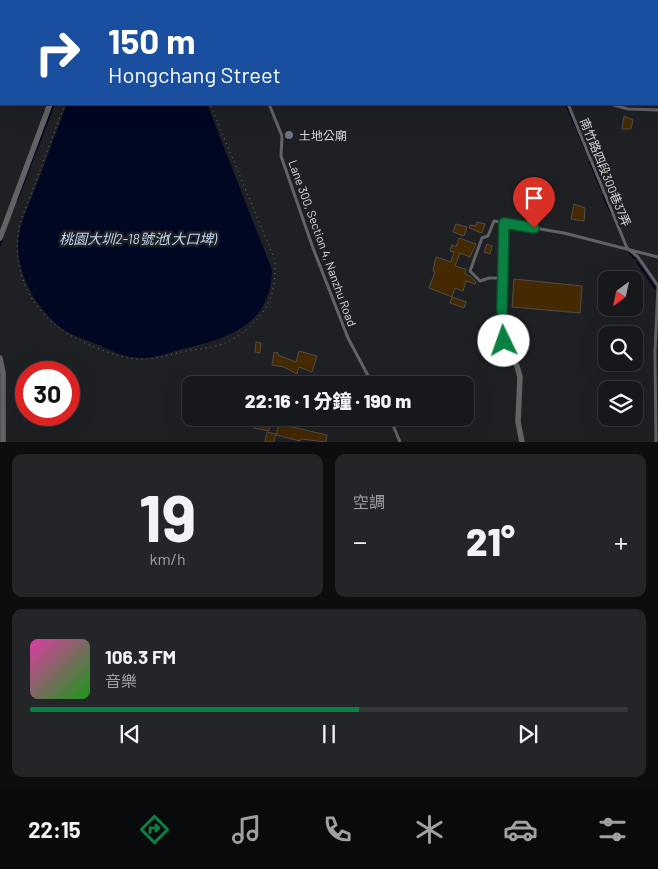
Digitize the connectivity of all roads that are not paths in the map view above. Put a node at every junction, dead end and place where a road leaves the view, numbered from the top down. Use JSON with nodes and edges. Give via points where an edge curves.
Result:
{"nodes":[{"id":1,"x":50,"y":105,"type":"edge"},
{"id":2,"x":269,"y":105,"type":"edge"},
{"id":3,"x":568,"y":105,"type":"edge"},
{"id":4,"x":614,"y":105,"type":"edge"},
{"id":5,"x":658,"y":110,"type":"edge"},
{"id":6,"x":504,"y":223,"type":"junction"},
{"id":7,"x":0,"y":238,"type":"edge"},
{"id":8,"x":627,"y":248,"type":"junction"},
{"id":9,"x":658,"y":257,"type":"edge"},
{"id":10,"x":502,"y":278,"type":"junction"},
{"id":11,"x":658,"y":286,"type":"edge"},
{"id":12,"x":0,"y":358,"type":"edge"},
{"id":13,"x":368,"y":376,"type":"edge"},
{"id":14,"x":2,"y":397,"type":"edge"},
{"id":15,"x":393,"y":426,"type":"edge"},
{"id":16,"x":2,"y":442,"type":"edge"},
{"id":17,"x":400,"y":442,"type":"edge"},
{"id":18,"x":522,"y":442,"type":"edge"},
{"id":19,"x":656,"y":442,"type":"edge"}],
"edges":[{"from":1,"to":7,"type":"street"},
{"from":2,"to":13,"type":"lane","name":"Lane 300, Section 4, Nanzhu Road","via":[[282,136],[281,156],[313,248],[348,338]]},
{"from":3,"to":8,"type":"lane","name":"南竹路四段300巷37弄"},
{"from":4,"to":5,"type":"lane"},
{"from":6,"to":8,"type":"lane"},
{"from":6,"to":10,"type":"street"},
{"from":6,"to":10,"type":"lane","via":[[494,221],[488,236],[482,238],[470,271],[480,281]]},
{"from":8,"to":9,"type":"lane"},
{"from":8,"to":11,"type":"lane","via":[[638,256]]},
{"from":10,"to":18,"type":"street","via":[[504,341],[520,377],[518,422]]},
{"from":11,"to":19,"type":"lane"},
{"from":12,"to":14,"type":"street"},
{"from":14,"to":16,"type":"street"},
{"from":15,"to":17,"type":"lane"}]}
